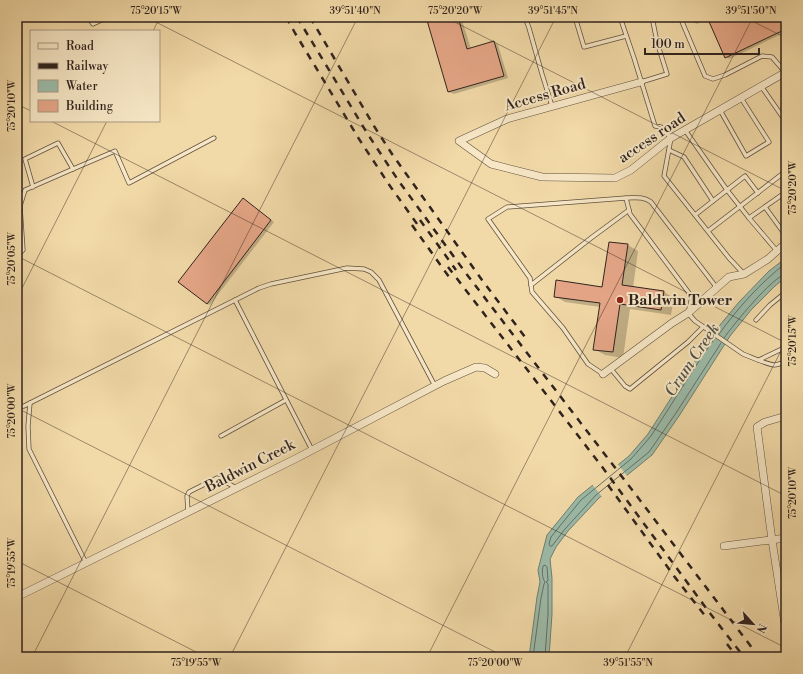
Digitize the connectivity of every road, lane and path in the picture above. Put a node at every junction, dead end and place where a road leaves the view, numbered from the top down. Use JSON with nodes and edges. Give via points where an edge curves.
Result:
{"nodes":[{"id":1,"x":88,"y":17,"type":"edge"},
{"id":2,"x":108,"y":17,"type":"edge"},
{"id":3,"x":525,"y":17,"type":"edge"},
{"id":4,"x":575,"y":17,"type":"edge"},
{"id":5,"x":620,"y":17,"type":"edge"},
{"id":6,"x":652,"y":17,"type":"edge"},
{"id":7,"x":680,"y":17,"type":"edge"},
{"id":8,"x":626,"y":36,"type":"junction"},
{"id":9,"x":786,"y":72,"type":"edge"},
{"id":10,"x":641,"y":82,"type":"junction"},
{"id":11,"x":761,"y":86,"type":"junction"},
{"id":12,"x":741,"y":98,"type":"junction"},
{"id":13,"x":552,"y":106,"type":"junction"},
{"id":14,"x":720,"y":110,"type":"junction"},
{"id":15,"x":786,"y":122,"type":"edge"},
{"id":16,"x":685,"y":130,"type":"junction"},
{"id":17,"x":214,"y":138,"type":"dead end"},
{"id":18,"x":671,"y":138,"type":"junction"},
{"id":19,"x":458,"y":141,"type":"joint"},
{"id":20,"x":669,"y":150,"type":"junction"},
{"id":21,"x":73,"y":169,"type":"junction"},
{"id":22,"x":786,"y":171,"type":"edge"},
{"id":23,"x":34,"y":186,"type":"junction"},
{"id":24,"x":727,"y":190,"type":"junction"},
{"id":25,"x":786,"y":192,"type":"edge"},
{"id":26,"x":758,"y":193,"type":"junction"},
{"id":27,"x":626,"y":198,"type":"junction"},
{"id":28,"x":713,"y":201,"type":"junction"},
{"id":29,"x":764,"y":206,"type":"junction"},
{"id":30,"x":740,"y":207,"type":"junction"},
{"id":31,"x":629,"y":210,"type":"junction"},
{"id":32,"x":695,"y":215,"type":"junction"},
{"id":33,"x":749,"y":218,"type":"junction"},
{"id":34,"x":708,"y":232,"type":"junction"},
{"id":35,"x":786,"y":236,"type":"edge"},
{"id":36,"x":786,"y":243,"type":"edge"},
{"id":37,"x":777,"y":251,"type":"junction"},
{"id":38,"x":17,"y":256,"type":"edge"},
{"id":39,"x":744,"y":274,"type":"junction"},
{"id":40,"x":531,"y":286,"type":"junction"},
{"id":41,"x":717,"y":288,"type":"junction"},
{"id":42,"x":786,"y":292,"type":"edge"},
{"id":43,"x":235,"y":300,"type":"junction"},
{"id":44,"x":688,"y":313,"type":"junction"},
{"id":45,"x":756,"y":320,"type":"dead end"},
{"id":46,"x":703,"y":327,"type":"junction"},
{"id":47,"x":786,"y":347,"type":"edge"},
{"id":48,"x":759,"y":360,"type":"junction"},
{"id":49,"x":786,"y":361,"type":"edge"},
{"id":50,"x":611,"y":369,"type":"junction"},
{"id":51,"x":495,"y":374,"type":"dead end"},
{"id":52,"x":603,"y":374,"type":"joint"},
{"id":53,"x":435,"y":386,"type":"junction"},
{"id":54,"x":286,"y":400,"type":"junction"},
{"id":55,"x":30,"y":403,"type":"junction"},
{"id":56,"x":17,"y":407,"type":"edge"},
{"id":57,"x":786,"y":416,"type":"edge"},
{"id":58,"x":221,"y":436,"type":"dead end"},
{"id":59,"x":312,"y":450,"type":"junction"},
{"id":60,"x":236,"y":488,"type":"junction"},
{"id":61,"x":188,"y":512,"type":"junction"},
{"id":62,"x":786,"y":538,"type":"edge"},
{"id":63,"x":772,"y":540,"type":"junction"},
{"id":64,"x":724,"y":546,"type":"dead end"},
{"id":65,"x":86,"y":563,"type":"junction"},
{"id":66,"x":17,"y":597,"type":"edge"},
{"id":67,"x":786,"y":631,"type":"edge"}],
"edges":[{"from":1,"to":2,"type":"lane","via":[[93,24]]},
{"from":3,"to":13,"type":"lane"},
{"from":4,"to":8,"type":"lane","via":[[584,47]]},
{"from":5,"to":8,"type":"lane"},
{"from":6,"to":10,"type":"lane","via":[[667,74]]},
{"from":7,"to":9,"type":"lane","via":[[705,76],[713,79],[725,75],[762,56],[772,57]]},
{"from":8,"to":10,"type":"lane"},
{"from":9,"to":11,"type":"street","name":"access road"},
{"from":10,"to":13,"type":"street","name":"Access Road"},
{"from":10,"to":18,"type":"lane","via":[[655,126],[661,127]]},
{"from":11,"to":12,"type":"street","name":"access road"},
{"from":11,"to":15,"type":"lane"},
{"from":12,"to":14,"type":"street","name":"access road"},
{"from":12,"to":14,"type":"lane","via":[[769,142],[746,156]]},
{"from":13,"to":19,"type":"street","name":"Access Road","via":[[507,119]]},
{"from":14,"to":16,"type":"street","name":"access road"},
{"from":16,"to":18,"type":"street","name":"access road"},
{"from":16,"to":24,"type":"lane"},
{"from":17,"to":21,"type":"lane","via":[[129,184],[115,151]]},
{"from":18,"to":19,"type":"street","name":"access road","via":[[631,170],[615,178],[542,177],[491,164]]},
{"from":18,"to":20,"type":"lane","name":"Access Road"},
{"from":20,"to":28,"type":"lane","via":[[684,157]]},
{"from":20,"to":32,"type":"lane","name":"Access Road","via":[[664,176]]},
{"from":21,"to":23,"type":"lane"},
{"from":21,"to":23,"type":"lane","via":[[58,143],[25,159]]},
{"from":22,"to":26,"type":"lane"},
{"from":23,"to":38,"type":"lane","via":[[25,190],[20,206],[23,250]]},
{"from":24,"to":26,"type":"lane","via":[[745,176]]},
{"from":24,"to":28,"type":"lane"},
{"from":24,"to":30,"type":"lane"},
{"from":25,"to":29,"type":"lane"},
{"from":26,"to":30,"type":"lane"},
{"from":27,"to":31,"type":"lane"},
{"from":27,"to":40,"type":"lane","via":[[506,207],[488,219],[530,278]]},
{"from":27,"to":41,"type":"lane","via":[[647,199],[651,202]]},
{"from":28,"to":32,"type":"lane"},
{"from":29,"to":33,"type":"lane"},
{"from":29,"to":35,"type":"lane"},
{"from":30,"to":33,"type":"lane"},
{"from":30,"to":34,"type":"lane"},
{"from":31,"to":40,"type":"lane"},
{"from":31,"to":44,"type":"lane","via":[[692,297]]},
{"from":32,"to":34,"type":"lane","name":"Access Road"},
{"from":33,"to":37,"type":"lane"},
{"from":34,"to":39,"type":"lane","name":"Access Road"},
{"from":36,"to":37,"type":"street"},
{"from":37,"to":39,"type":"street"},
{"from":39,"to":41,"type":"street","via":[[729,277]]},
{"from":40,"to":52,"type":"lane","via":[[532,292],[588,364]]},
{"from":41,"to":44,"type":"street"},
{"from":42,"to":45,"type":"lane"},
{"from":43,"to":53,"type":"lane","via":[[271,284],[347,268],[371,272],[379,280]]},
{"from":43,"to":54,"type":"lane"},
{"from":43,"to":55,"type":"lane"},
{"from":44,"to":46,"type":"lane"},
{"from":44,"to":50,"type":"street"},
{"from":46,"to":48,"type":"lane","via":[[743,354]]},
{"from":46,"to":50,"type":"lane","via":[[630,389]]},
{"from":47,"to":48,"type":"lane"},
{"from":48,"to":49,"type":"lane","via":[[773,365]]},
{"from":50,"to":52,"type":"street"},
{"from":51,"to":53,"type":"street","name":"Baldwin Creek","via":[[485,368],[476,367]]},
{"from":53,"to":59,"type":"street","name":"Baldwin Creek"},
{"from":54,"to":58,"type":"lane"},
{"from":54,"to":59,"type":"lane"},
{"from":55,"to":56,"type":"lane"},
{"from":55,"to":65,"type":"lane","via":[[29,449]]},
{"from":57,"to":63,"type":"street","via":[[765,422],[757,428]]},
{"from":59,"to":60,"type":"street","name":"Baldwin Creek"},
{"from":60,"to":61,"type":"street","name":"Baldwin Creek"},
{"from":60,"to":61,"type":"lane","via":[[216,478],[189,492],[186,496]]},
{"from":61,"to":65,"type":"street","name":"Baldwin Creek"},
{"from":62,"to":63,"type":"street"},
{"from":63,"to":64,"type":"street"},
{"from":63,"to":67,"type":"street"},
{"from":65,"to":66,"type":"street","name":"Baldwin Creek"}]}
